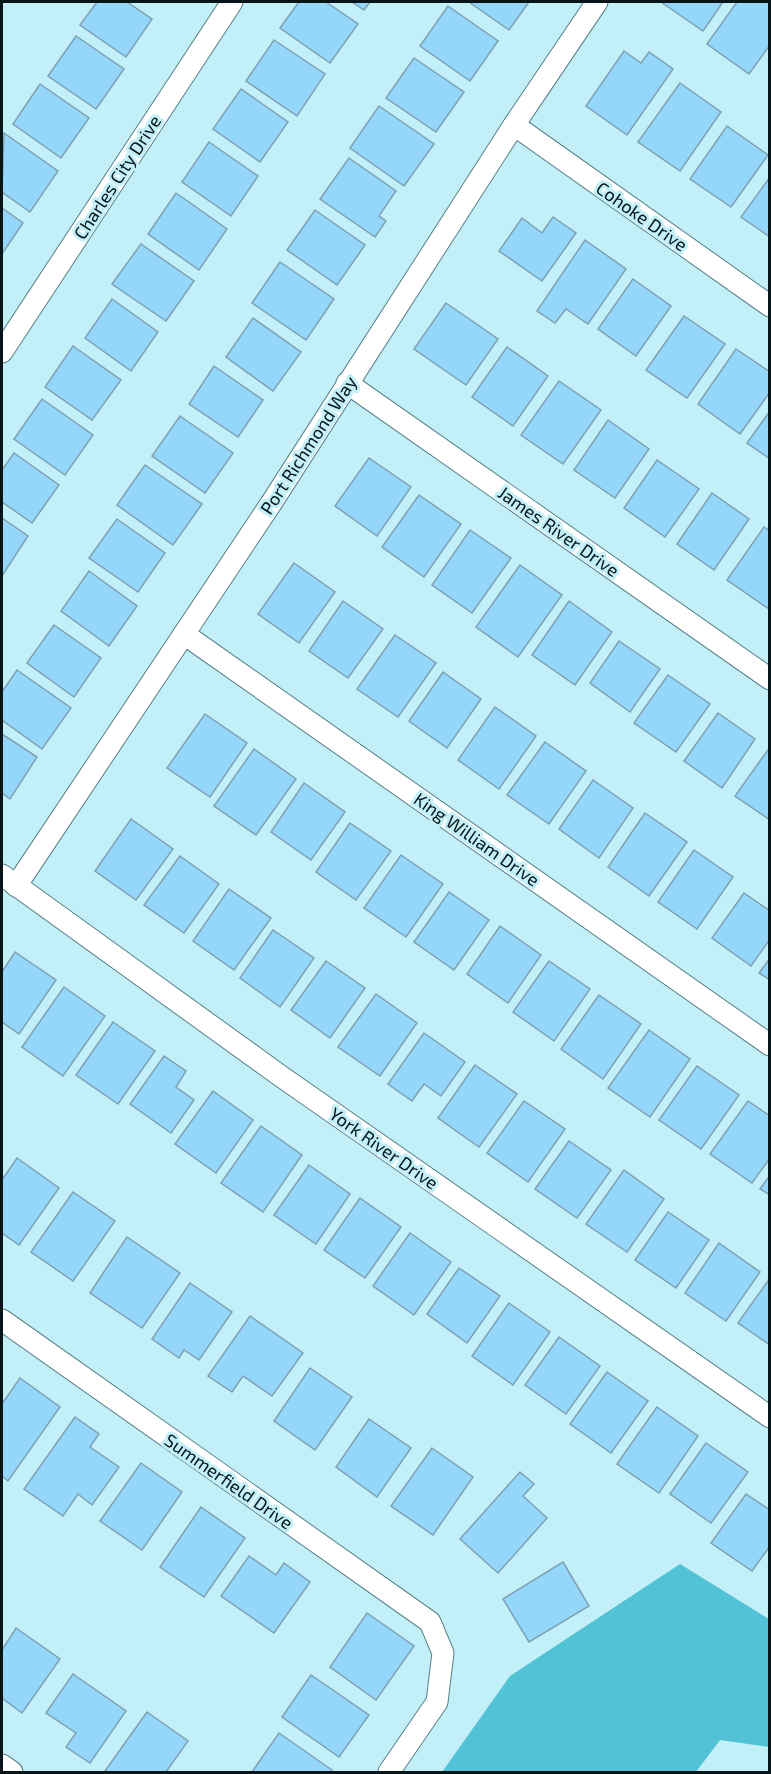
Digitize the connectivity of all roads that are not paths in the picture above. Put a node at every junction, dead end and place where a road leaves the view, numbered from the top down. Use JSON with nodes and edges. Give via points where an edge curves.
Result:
{"nodes":[{"id":1,"x":232,"y":2,"type":"edge"},
{"id":2,"x":597,"y":2,"type":"edge"},
{"id":3,"x":514,"y":125,"type":"junction"},
{"id":4,"x":770,"y":306,"type":"edge"},
{"id":5,"x":2,"y":352,"type":"edge"},
{"id":6,"x":347,"y":383,"type":"junction"},
{"id":7,"x":184,"y":634,"type":"junction"},
{"id":8,"x":770,"y":679,"type":"edge"},
{"id":9,"x":9,"y":880,"type":"edge"},
{"id":10,"x":770,"y":1045,"type":"edge"},
{"id":11,"x":2,"y":1320,"type":"edge"},
{"id":12,"x":770,"y":1417,"type":"edge"},
{"id":13,"x":2,"y":1765,"type":"edge"},
{"id":14,"x":12,"y":1773,"type":"edge"},
{"id":15,"x":389,"y":1773,"type":"edge"}],
"edges":[{"from":1,"to":5,"type":"street","name":"Charles City Drive"},
{"from":2,"to":3,"type":"street","name":"Port Richmond Way"},
{"from":3,"to":4,"type":"street","name":"Cohoke Drive"},
{"from":3,"to":6,"type":"street","name":"Port Richmond Way"},
{"from":6,"to":7,"type":"street","name":"Port Richmond Way"},
{"from":6,"to":8,"type":"street","name":"James River Drive"},
{"from":7,"to":9,"type":"street","name":"Port Richmond Way"},
{"from":7,"to":10,"type":"street","name":"King William Drive"},
{"from":9,"to":12,"type":"street","name":"York River Drive","via":[[282,1077]]},
{"from":11,"to":15,"type":"street","name":"Summerfield Drive","via":[[430,1622],[443,1653],[437,1702]]},
{"from":13,"to":14,"type":"street"}]}
